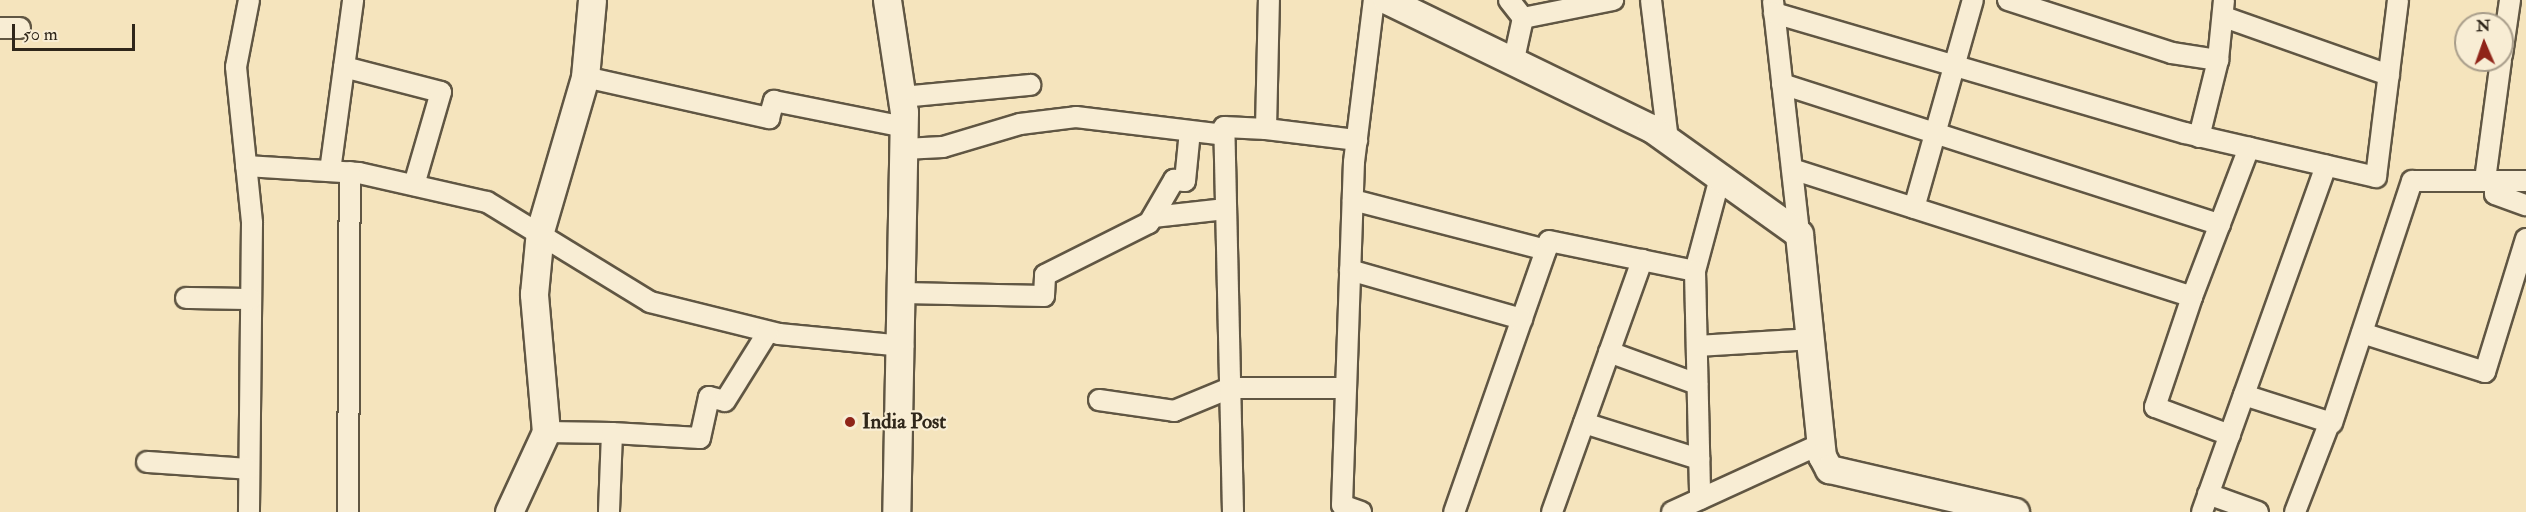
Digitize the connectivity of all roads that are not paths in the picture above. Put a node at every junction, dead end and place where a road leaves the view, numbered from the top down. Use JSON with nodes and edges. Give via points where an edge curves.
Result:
{"nodes":[{"id":1,"x":249,"y":0,"type":"edge"},
{"id":2,"x":353,"y":0,"type":"edge"},
{"id":3,"x":592,"y":0,"type":"edge"},
{"id":4,"x":887,"y":0,"type":"edge"},
{"id":5,"x":1269,"y":0,"type":"edge"},
{"id":6,"x":1374,"y":0,"type":"edge"},
{"id":7,"x":1387,"y":0,"type":"edge"},
{"id":8,"x":1509,"y":0,"type":"edge"},
{"id":9,"x":1612,"y":0,"type":"edge"},
{"id":10,"x":1651,"y":0,"type":"edge"},
{"id":11,"x":1973,"y":0,"type":"edge"},
{"id":12,"x":2008,"y":0,"type":"edge"},
{"id":13,"x":2398,"y":0,"type":"edge"},
{"id":14,"x":1774,"y":7,"type":"edge"},
{"id":15,"x":2224,"y":8,"type":"edge"},
{"id":16,"x":1523,"y":18,"type":"junction"},
{"id":17,"x":0,"y":28,"type":"edge"},
{"id":18,"x":20,"y":28,"type":"dead end"},
{"id":19,"x":1514,"y":59,"type":"junction"},
{"id":20,"x":2218,"y":60,"type":"junction"},
{"id":21,"x":1952,"y":65,"type":"junction"},
{"id":22,"x":344,"y":67,"type":"junction"},
{"id":23,"x":2500,"y":72,"type":"edge"},
{"id":24,"x":2389,"y":75,"type":"junction"},
{"id":25,"x":585,"y":77,"type":"junction"},
{"id":26,"x":1782,"y":84,"type":"junction"},
{"id":27,"x":1030,"y":85,"type":"dead end"},
{"id":28,"x":902,"y":97,"type":"junction"},
{"id":29,"x":1266,"y":129,"type":"junction"},
{"id":30,"x":1190,"y":131,"type":"junction"},
{"id":31,"x":1934,"y":133,"type":"junction"},
{"id":32,"x":1224,"y":135,"type":"junction"},
{"id":33,"x":2199,"y":137,"type":"junction"},
{"id":34,"x":904,"y":138,"type":"junction"},
{"id":35,"x":1357,"y":140,"type":"junction"},
{"id":36,"x":1668,"y":141,"type":"junction"},
{"id":37,"x":2249,"y":148,"type":"junction"},
{"id":38,"x":2326,"y":165,"type":"junction"},
{"id":39,"x":246,"y":166,"type":"junction"},
{"id":40,"x":1792,"y":169,"type":"junction"},
{"id":41,"x":340,"y":172,"type":"junction"},
{"id":42,"x":1720,"y":178,"type":"junction"},
{"id":43,"x":2490,"y":181,"type":"junction"},
{"id":44,"x":2526,"y":182,"type":"edge"},
{"id":45,"x":414,"y":185,"type":"junction"},
{"id":46,"x":1353,"y":200,"type":"junction"},
{"id":47,"x":2526,"y":205,"type":"edge"},
{"id":48,"x":1914,"y":208,"type":"junction"},
{"id":49,"x":1226,"y":209,"type":"junction"},
{"id":50,"x":1153,"y":217,"type":"junction"},
{"id":51,"x":2220,"y":225,"type":"junction"},
{"id":52,"x":540,"y":231,"type":"junction"},
{"id":53,"x":1799,"y":234,"type":"junction"},
{"id":54,"x":2526,"y":239,"type":"edge"},
{"id":55,"x":1546,"y":250,"type":"junction"},
{"id":56,"x":1642,"y":260,"type":"junction"},
{"id":57,"x":1350,"y":270,"type":"junction"},
{"id":58,"x":1695,"y":271,"type":"junction"},
{"id":59,"x":903,"y":293,"type":"junction"},
{"id":60,"x":2192,"y":297,"type":"junction"},
{"id":61,"x":186,"y":298,"type":"dead end"},
{"id":62,"x":251,"y":299,"type":"junction"},
{"id":63,"x":1522,"y":319,"type":"junction"},
{"id":64,"x":768,"y":332,"type":"junction"},
{"id":65,"x":2362,"y":333,"type":"junction"},
{"id":66,"x":1813,"y":339,"type":"junction"},
{"id":67,"x":903,"y":345,"type":"junction"},
{"id":68,"x":1696,"y":346,"type":"junction"},
{"id":69,"x":1609,"y":352,"type":"junction"},
{"id":70,"x":1697,"y":384,"type":"junction"},
{"id":71,"x":1230,"y":388,"type":"junction"},
{"id":72,"x":1346,"y":388,"type":"junction"},
{"id":73,"x":2244,"y":395,"type":"junction"},
{"id":74,"x":1099,"y":400,"type":"dead end"},
{"id":75,"x":1584,"y":423,"type":"junction"},
{"id":76,"x":2329,"y":424,"type":"junction"},
{"id":77,"x":546,"y":432,"type":"junction"},
{"id":78,"x":612,"y":433,"type":"junction"},
{"id":79,"x":2230,"y":435,"type":"junction"},
{"id":80,"x":1823,"y":444,"type":"junction"},
{"id":81,"x":1699,"y":459,"type":"junction"},
{"id":82,"x":147,"y":462,"type":"dead end"},
{"id":83,"x":249,"y":469,"type":"junction"},
{"id":84,"x":1700,"y":499,"type":"junction"},
{"id":85,"x":2205,"y":503,"type":"edge"},
{"id":86,"x":1342,"y":508,"type":"edge"},
{"id":87,"x":249,"y":512,"type":"edge"},
{"id":88,"x":348,"y":512,"type":"edge"},
{"id":89,"x":509,"y":512,"type":"edge"},
{"id":90,"x":609,"y":512,"type":"edge"},
{"id":91,"x":896,"y":512,"type":"edge"},
{"id":92,"x":1233,"y":512,"type":"edge"},
{"id":93,"x":1361,"y":512,"type":"edge"},
{"id":94,"x":1454,"y":512,"type":"edge"},
{"id":95,"x":1552,"y":512,"type":"edge"},
{"id":96,"x":1672,"y":512,"type":"edge"},
{"id":97,"x":2015,"y":512,"type":"edge"},
{"id":98,"x":2258,"y":512,"type":"edge"},
{"id":99,"x":2295,"y":512,"type":"edge"}],
"edges":[{"from":1,"to":39,"type":"street","via":[[236,67]]},
{"from":2,"to":22,"type":"street"},
{"from":3,"to":25,"type":"street"},
{"from":4,"to":28,"type":"street"},
{"from":5,"to":29,"type":"street"},
{"from":6,"to":35,"type":"street"},
{"from":7,"to":19,"type":"street"},
{"from":8,"to":16,"type":"street"},
{"from":9,"to":16,"type":"street"},
{"from":10,"to":36,"type":"street"},
{"from":11,"to":21,"type":"street"},
{"from":12,"to":20,"type":"street","via":[[2172,53]]},
{"from":13,"to":24,"type":"street"},
{"from":14,"to":21,"type":"street"},
{"from":14,"to":26,"type":"street"},
{"from":15,"to":20,"type":"street"},
{"from":15,"to":24,"type":"street"},
{"from":16,"to":19,"type":"street"},
{"from":17,"to":18,"type":"street"},
{"from":19,"to":36,"type":"street"},
{"from":20,"to":33,"type":"street"},
{"from":21,"to":31,"type":"street"},
{"from":21,"to":33,"type":"street"},
{"from":22,"to":41,"type":"street"},
{"from":22,"to":45,"type":"street","via":[[441,92]]},
{"from":23,"to":43,"type":"street"},
{"from":24,"to":38,"type":"street","via":[[2376,177]]},
{"from":25,"to":34,"type":"street","via":[[769,118],[774,101]]},
{"from":25,"to":52,"type":"street"},
{"from":26,"to":31,"type":"street"},
{"from":26,"to":40,"type":"street"},
{"from":27,"to":28,"type":"street"},
{"from":28,"to":34,"type":"street"},
{"from":29,"to":32,"type":"street","via":[[1224,127]]},
{"from":29,"to":35,"type":"street"},
{"from":30,"to":32,"type":"street"},
{"from":30,"to":34,"type":"street","via":[[1076,117],[1020,124],[943,147]]},
{"from":30,"to":50,"type":"street","via":[[1185,181],[1174,180]]},
{"from":31,"to":48,"type":"street"},
{"from":31,"to":51,"type":"street"},
{"from":32,"to":49,"type":"street"},
{"from":33,"to":37,"type":"street"},
{"from":34,"to":59,"type":"street"},
{"from":35,"to":46,"type":"street"},
{"from":36,"to":42,"type":"street"},
{"from":37,"to":38,"type":"street"},
{"from":37,"to":51,"type":"street"},
{"from":38,"to":73,"type":"street"},
{"from":39,"to":41,"type":"street"},
{"from":39,"to":62,"type":"street"},
{"from":40,"to":48,"type":"street"},
{"from":40,"to":53,"type":"street"},
{"from":41,"to":45,"type":"street"},
{"from":41,"to":88,"type":"street"},
{"from":42,"to":53,"type":"street"},
{"from":42,"to":58,"type":"street"},
{"from":43,"to":44,"type":"street"},
{"from":43,"to":47,"type":"street","via":[[2495,194]]},
{"from":43,"to":65,"type":"street","via":[[2412,181]]},
{"from":45,"to":52,"type":"street","via":[[487,202]]},
{"from":46,"to":55,"type":"street"},
{"from":46,"to":57,"type":"street"},
{"from":48,"to":60,"type":"street"},
{"from":49,"to":50,"type":"street"},
{"from":49,"to":71,"type":"street"},
{"from":50,"to":59,"type":"street","via":[[1045,275],[1044,296]]},
{"from":51,"to":60,"type":"street"},
{"from":52,"to":64,"type":"street","via":[[650,302]]},
{"from":52,"to":77,"type":"street","via":[[534,294]]},
{"from":53,"to":66,"type":"street"},
{"from":54,"to":65,"type":"street","via":[[2485,372]]},
{"from":55,"to":56,"type":"street","via":[[1549,241]]},
{"from":55,"to":63,"type":"street"},
{"from":56,"to":58,"type":"street"},
{"from":56,"to":69,"type":"street"},
{"from":57,"to":63,"type":"street"},
{"from":57,"to":72,"type":"street"},
{"from":58,"to":68,"type":"street"},
{"from":59,"to":67,"type":"street"},
{"from":60,"to":79,"type":"street","via":[[2155,407]]},
{"from":61,"to":62,"type":"street"},
{"from":62,"to":83,"type":"street"},
{"from":63,"to":94,"type":"street"},
{"from":64,"to":67,"type":"street"},
{"from":64,"to":78,"type":"street","via":[[724,401],[709,397],[700,438]]},
{"from":65,"to":76,"type":"street"},
{"from":66,"to":68,"type":"street"},
{"from":66,"to":80,"type":"street"},
{"from":67,"to":91,"type":"street"},
{"from":68,"to":70,"type":"street"},
{"from":69,"to":70,"type":"street"},
{"from":69,"to":75,"type":"street"},
{"from":70,"to":81,"type":"street"},
{"from":71,"to":72,"type":"street"},
{"from":71,"to":74,"type":"street","via":[[1174,411]]},
{"from":71,"to":92,"type":"street"},
{"from":72,"to":86,"type":"street"},
{"from":73,"to":76,"type":"street"},
{"from":73,"to":79,"type":"street"},
{"from":75,"to":81,"type":"street"},
{"from":75,"to":95,"type":"street"},
{"from":76,"to":99,"type":"street"},
{"from":77,"to":78,"type":"street"},
{"from":77,"to":89,"type":"street"},
{"from":78,"to":90,"type":"street"},
{"from":79,"to":85,"type":"street"},
{"from":80,"to":84,"type":"street"},
{"from":80,"to":97,"type":"street","via":[[1829,469]]},
{"from":81,"to":84,"type":"street"},
{"from":82,"to":83,"type":"street"},
{"from":83,"to":87,"type":"street"},
{"from":84,"to":96,"type":"street"},
{"from":85,"to":98,"type":"street"},
{"from":86,"to":93,"type":"street"}]}
